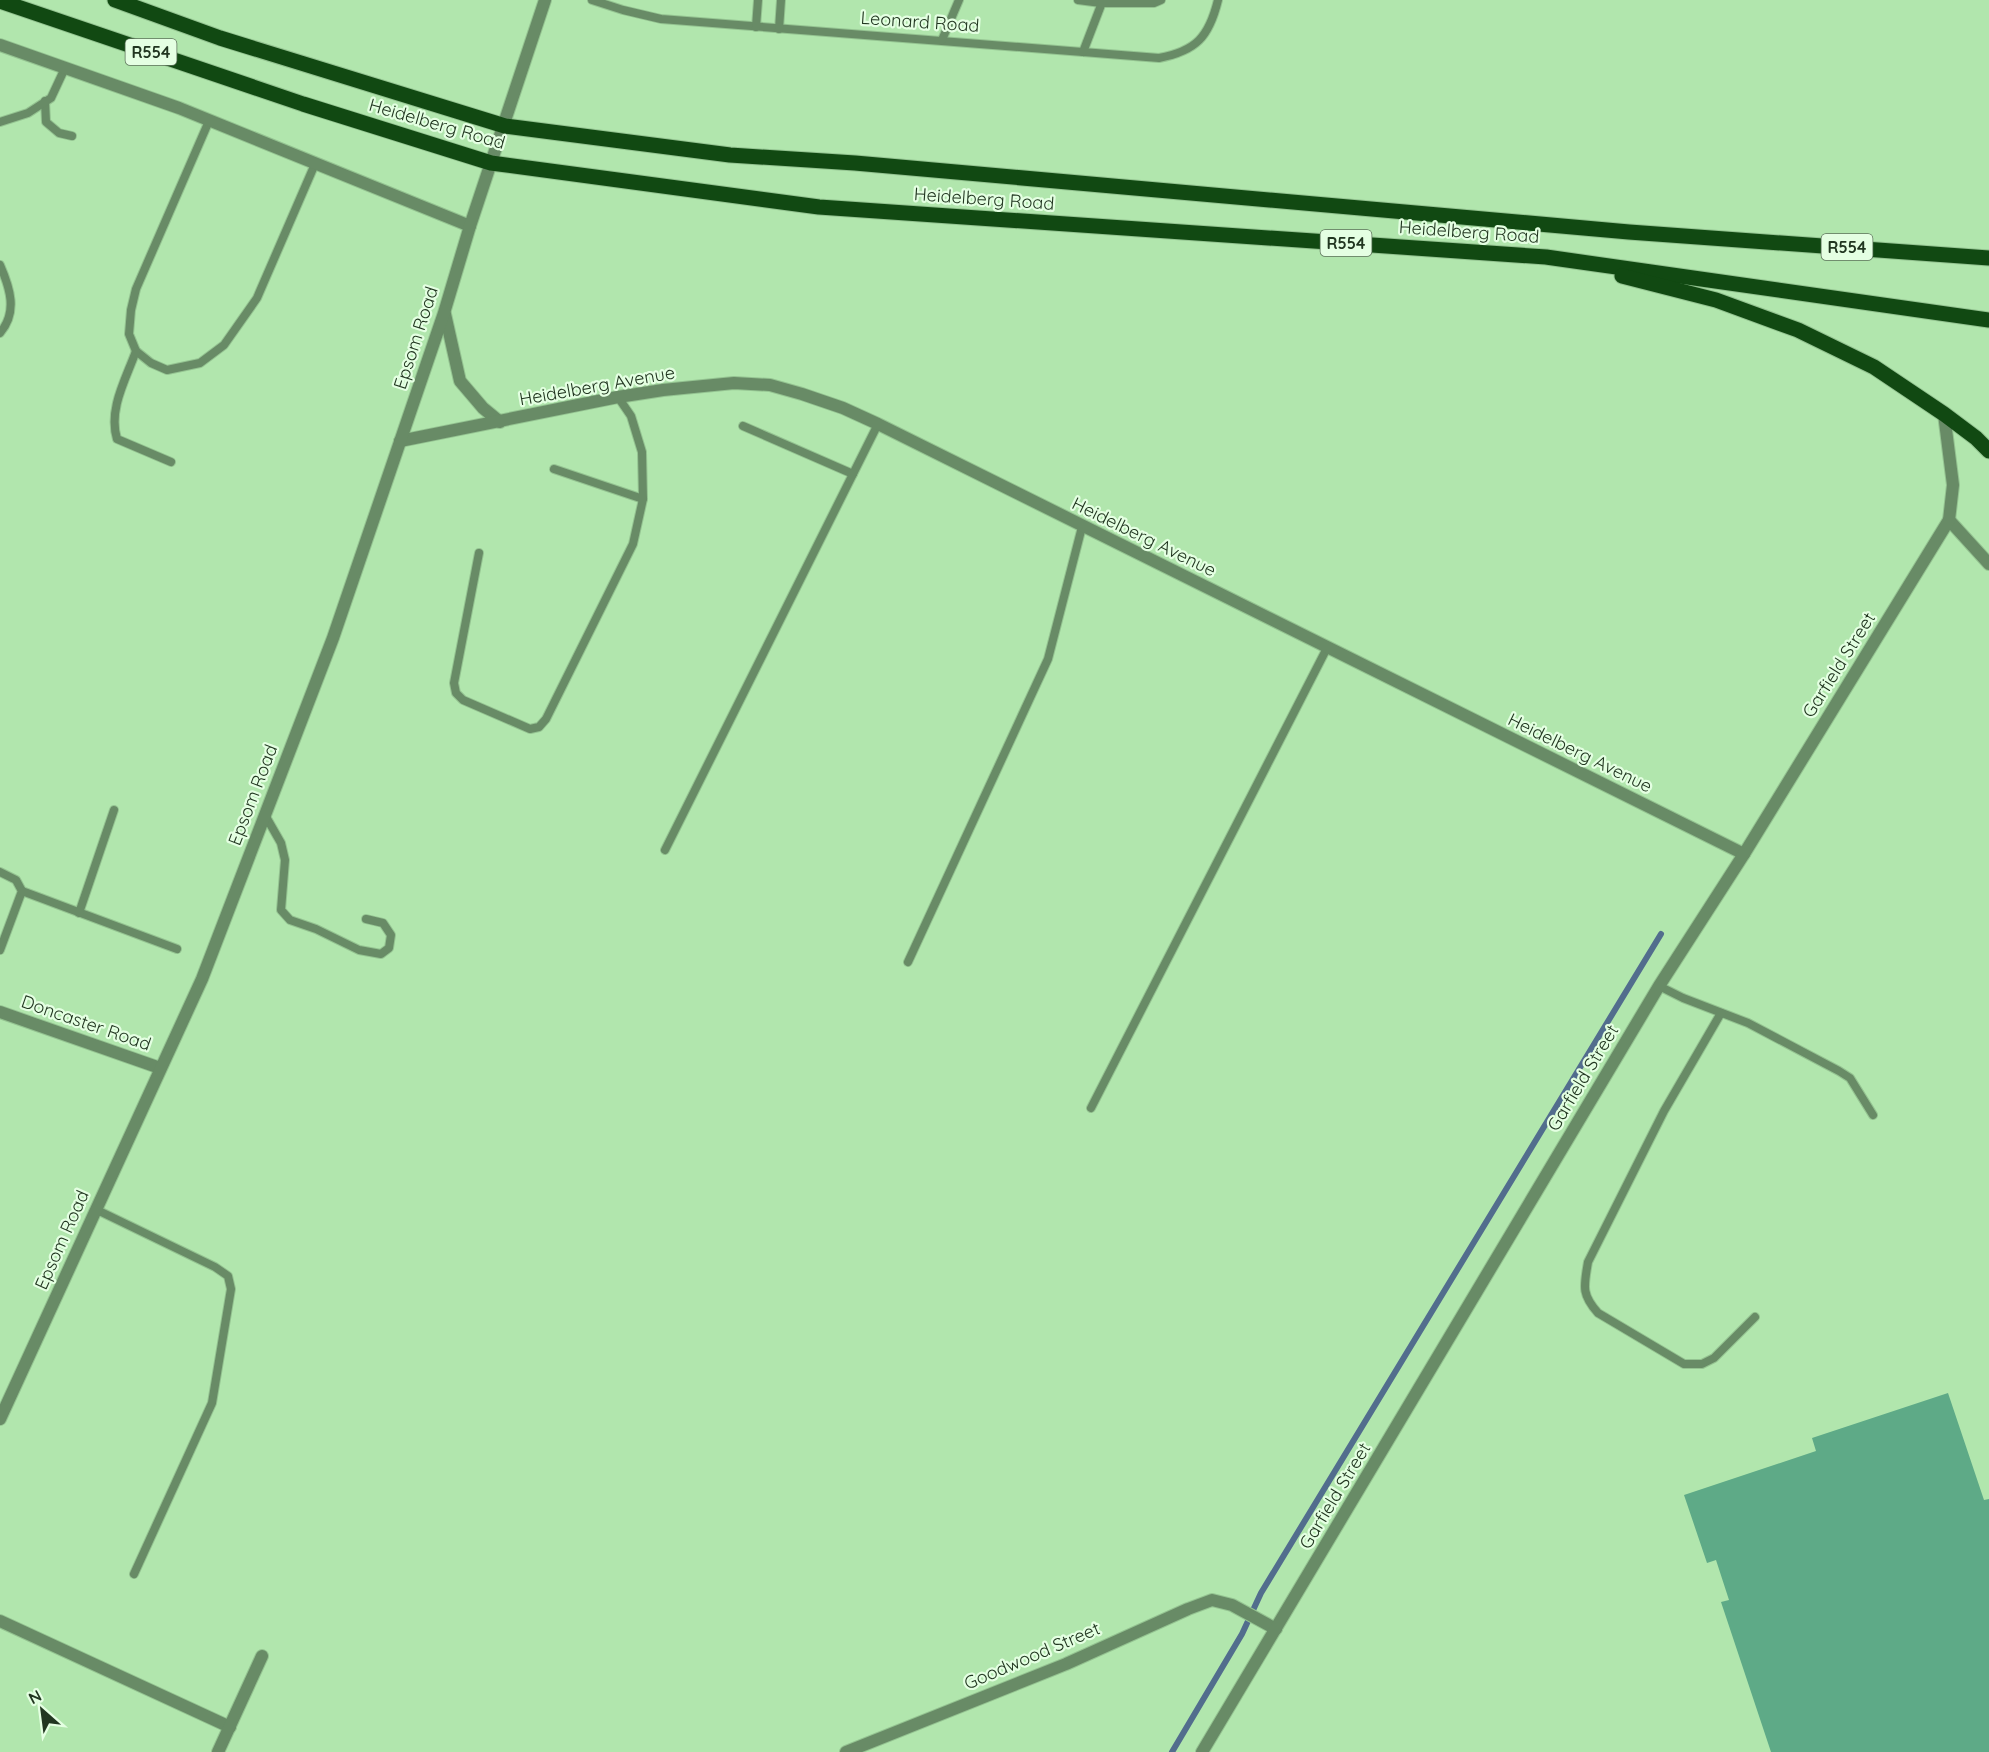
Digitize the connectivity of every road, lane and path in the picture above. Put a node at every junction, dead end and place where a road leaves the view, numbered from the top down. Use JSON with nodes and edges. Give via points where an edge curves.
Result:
{"nodes":[{"id":1,"x":115,"y":0,"type":"edge"},
{"id":2,"x":545,"y":0,"type":"edge"},
{"id":3,"x":592,"y":0,"type":"edge"},
{"id":4,"x":759,"y":0,"type":"edge"},
{"id":5,"x":781,"y":0,"type":"edge"},
{"id":6,"x":959,"y":0,"type":"edge"},
{"id":7,"x":1078,"y":0,"type":"edge"},
{"id":8,"x":1161,"y":0,"type":"edge"},
{"id":9,"x":1218,"y":0,"type":"edge"},
{"id":10,"x":0,"y":1,"type":"edge"},
{"id":11,"x":1102,"y":2,"type":"edge"},
{"id":12,"x":756,"y":27,"type":"junction"},
{"id":13,"x":779,"y":29,"type":"junction"},
{"id":14,"x":942,"y":40,"type":"junction"},
{"id":15,"x":0,"y":45,"type":"edge"},
{"id":16,"x":1083,"y":51,"type":"junction"},
{"id":17,"x":65,"y":68,"type":"junction"},
{"id":18,"x":45,"y":101,"type":"junction"},
{"id":19,"x":209,"y":121,"type":"junction"},
{"id":20,"x":0,"y":122,"type":"edge"},
{"id":21,"x":505,"y":126,"type":"junction"},
{"id":22,"x":72,"y":136,"type":"dead end"},
{"id":23,"x":490,"y":163,"type":"junction"},
{"id":24,"x":315,"y":164,"type":"junction"},
{"id":25,"x":470,"y":226,"type":"junction"},
{"id":26,"x":1546,"y":257,"type":"junction"},
{"id":27,"x":1989,"y":258,"type":"edge"},
{"id":28,"x":0,"y":265,"type":"edge"},
{"id":29,"x":444,"y":313,"type":"junction"},
{"id":30,"x":1989,"y":320,"type":"edge"},
{"id":31,"x":0,"y":333,"type":"edge"},
{"id":32,"x":136,"y":351,"type":"junction"},
{"id":33,"x":618,"y":397,"type":"junction"},
{"id":34,"x":1944,"y":414,"type":"junction"},
{"id":35,"x":500,"y":422,"type":"junction"},
{"id":36,"x":879,"y":424,"type":"junction"},
{"id":37,"x":743,"y":426,"type":"dead end"},
{"id":38,"x":400,"y":441,"type":"junction"},
{"id":39,"x":1989,"y":450,"type":"edge"},
{"id":40,"x":171,"y":462,"type":"dead end"},
{"id":41,"x":554,"y":468,"type":"dead end"},
{"id":42,"x":853,"y":474,"type":"junction"},
{"id":43,"x":643,"y":499,"type":"junction"},
{"id":44,"x":1949,"y":520,"type":"junction"},
{"id":45,"x":1082,"y":527,"type":"junction"},
{"id":46,"x":479,"y":553,"type":"dead end"},
{"id":47,"x":1989,"y":564,"type":"edge"},
{"id":48,"x":1327,"y":648,"type":"junction"},
{"id":49,"x":114,"y":810,"type":"dead end"},
{"id":50,"x":265,"y":815,"type":"junction"},
{"id":51,"x":665,"y":850,"type":"dead end"},
{"id":52,"x":1744,"y":854,"type":"junction"},
{"id":53,"x":0,"y":872,"type":"edge"},
{"id":54,"x":22,"y":891,"type":"junction"},
{"id":55,"x":79,"y":913,"type":"junction"},
{"id":56,"x":366,"y":919,"type":"dead end"},
{"id":57,"x":177,"y":949,"type":"dead end"},
{"id":58,"x":0,"y":950,"type":"edge"},
{"id":59,"x":908,"y":962,"type":"dead end"},
{"id":60,"x":1659,"y":986,"type":"junction"},
{"id":61,"x":0,"y":1012,"type":"edge"},
{"id":62,"x":1721,"y":1013,"type":"junction"},
{"id":63,"x":160,"y":1068,"type":"junction"},
{"id":64,"x":1091,"y":1108,"type":"dead end"},
{"id":65,"x":1874,"y":1115,"type":"dead end"},
{"id":66,"x":95,"y":1209,"type":"junction"},
{"id":67,"x":1755,"y":1317,"type":"dead end"},
{"id":68,"x":0,"y":1419,"type":"edge"},
{"id":69,"x":134,"y":1574,"type":"dead end"},
{"id":70,"x":0,"y":1621,"type":"edge"},
{"id":71,"x":1276,"y":1629,"type":"junction"},
{"id":72,"x":262,"y":1656,"type":"dead end"},
{"id":73,"x":230,"y":1727,"type":"junction"},
{"id":74,"x":218,"y":1752,"type":"edge"},
{"id":75,"x":846,"y":1752,"type":"edge"},
{"id":76,"x":1202,"y":1752,"type":"edge"}],
"edges":[{"from":1,"to":21,"type":"main road","name":"Heidelberg Road","number":"R554","via":[[220,38]]},
{"from":2,"to":21,"type":"street","name":"Epsom Road"},
{"from":3,"to":12,"type":"lane","name":"Leonard Road","via":[[661,19]]},
{"from":4,"to":12,"type":"lane"},
{"from":5,"to":13,"type":"lane"},
{"from":6,"to":14,"type":"lane"},
{"from":7,"to":11,"type":"lane"},
{"from":8,"to":11,"type":"lane"},
{"from":9,"to":16,"type":"lane","name":"Leonard Road","via":[[1206,32],[1180,54],[1159,58]]},
{"from":10,"to":23,"type":"main road","name":"Heidelberg Road","number":"R554"},
{"from":11,"to":16,"type":"lane"},
{"from":12,"to":13,"type":"lane","name":"Leonard Road"},
{"from":13,"to":14,"type":"lane","name":"Leonard Road"},
{"from":14,"to":16,"type":"lane","name":"Leonard Road"},
{"from":15,"to":17,"type":"street"},
{"from":17,"to":18,"type":"lane","via":[[51,98]]},
{"from":17,"to":19,"type":"street"},
{"from":18,"to":20,"type":"lane","via":[[28,113]]},
{"from":18,"to":22,"type":"lane","via":[[46,122],[59,133]]},
{"from":19,"to":24,"type":"street"},
{"from":19,"to":32,"type":"lane","via":[[136,289],[129,334]]},
{"from":21,"to":23,"type":"street","name":"Epsom Road"},
{"from":21,"to":27,"type":"main road","name":"Heidelberg Road","number":"R554","via":[[730,155],[1629,232]]},
{"from":23,"to":25,"type":"street","name":"Epsom Road"},
{"from":23,"to":26,"type":"main road","name":"Heidelberg Road","number":"R554","via":[[819,207]]},
{"from":24,"to":25,"type":"street"},
{"from":24,"to":32,"type":"lane","via":[[257,298],[224,345],[200,363],[167,370]]},
{"from":25,"to":29,"type":"street","name":"Epsom Road"},
{"from":26,"to":30,"type":"main road","name":"Heidelberg Road","number":"R554"},
{"from":26,"to":34,"type":"main road","via":[[1716,300],[1798,330],[1874,367]]},
{"from":28,"to":31,"type":"lane","via":[[9,285],[12,308]]},
{"from":29,"to":35,"type":"street","name":"Heidelberg Avenue","via":[[460,381]]},
{"from":29,"to":38,"type":"street","name":"Epsom Road"},
{"from":32,"to":40,"type":"lane","via":[[113,412],[117,439]]},
{"from":33,"to":35,"type":"street","name":"Heidelberg Avenue"},
{"from":33,"to":36,"type":"street","name":"Heidelberg Avenue","via":[[734,383],[770,385]]},
{"from":33,"to":43,"type":"lane","via":[[631,416],[642,452]]},
{"from":34,"to":39,"type":"main road"},
{"from":34,"to":44,"type":"street","name":"Garfield Street","via":[[1953,485]]},
{"from":35,"to":38,"type":"street","name":"Heidelberg Avenue"},
{"from":36,"to":42,"type":"lane"},
{"from":36,"to":45,"type":"street","name":"Heidelberg Avenue"},
{"from":37,"to":42,"type":"lane"},
{"from":38,"to":50,"type":"street","name":"Epsom Road","via":[[333,638]]},
{"from":41,"to":43,"type":"lane"},
{"from":42,"to":51,"type":"lane"},
{"from":43,"to":46,"type":"lane","via":[[633,544],[539,727],[530,729],[463,700],[456,693],[453,683]]},
{"from":44,"to":47,"type":"street"},
{"from":44,"to":52,"type":"street","name":"Garfield Street"},
{"from":45,"to":48,"type":"street","name":"Heidelberg Avenue"},
{"from":45,"to":59,"type":"lane","via":[[1048,659]]},
{"from":48,"to":52,"type":"street","name":"Heidelberg Avenue"},
{"from":48,"to":64,"type":"lane"},
{"from":49,"to":55,"type":"lane"},
{"from":50,"to":56,"type":"lane","via":[[281,843],[285,860],[281,910],[290,920],[359,950],[381,954],[389,948],[390,935],[383,923]]},
{"from":50,"to":63,"type":"street","name":"Epsom Road","via":[[202,979]]},
{"from":52,"to":60,"type":"street","name":"Garfield Street"},
{"from":53,"to":54,"type":"lane","via":[[16,880]]},
{"from":54,"to":55,"type":"lane"},
{"from":54,"to":58,"type":"lane"},
{"from":55,"to":57,"type":"lane"},
{"from":60,"to":62,"type":"lane"},
{"from":60,"to":71,"type":"street","name":"Garfield Street"},
{"from":61,"to":63,"type":"street","name":"Doncaster Road"},
{"from":62,"to":65,"type":"lane","via":[[1748,1023],[1850,1078]]},
{"from":62,"to":67,"type":"lane","via":[[1588,1262],[1584,1286],[1587,1301],[1598,1313],[1684,1364],[1702,1364],[1714,1358]]},
{"from":63,"to":66,"type":"street","name":"Epsom Road"},
{"from":66,"to":68,"type":"street","name":"Epsom Road"},
{"from":66,"to":69,"type":"lane","via":[[215,1267],[228,1276],[231,1289],[212,1403]]},
{"from":70,"to":73,"type":"street"},
{"from":71,"to":75,"type":"street","name":"Goodwood Street","via":[[1232,1605],[1212,1600],[1066,1664]]},
{"from":71,"to":76,"type":"street","name":"Garfield Street"},
{"from":72,"to":73,"type":"street"},
{"from":73,"to":74,"type":"street"}]}
